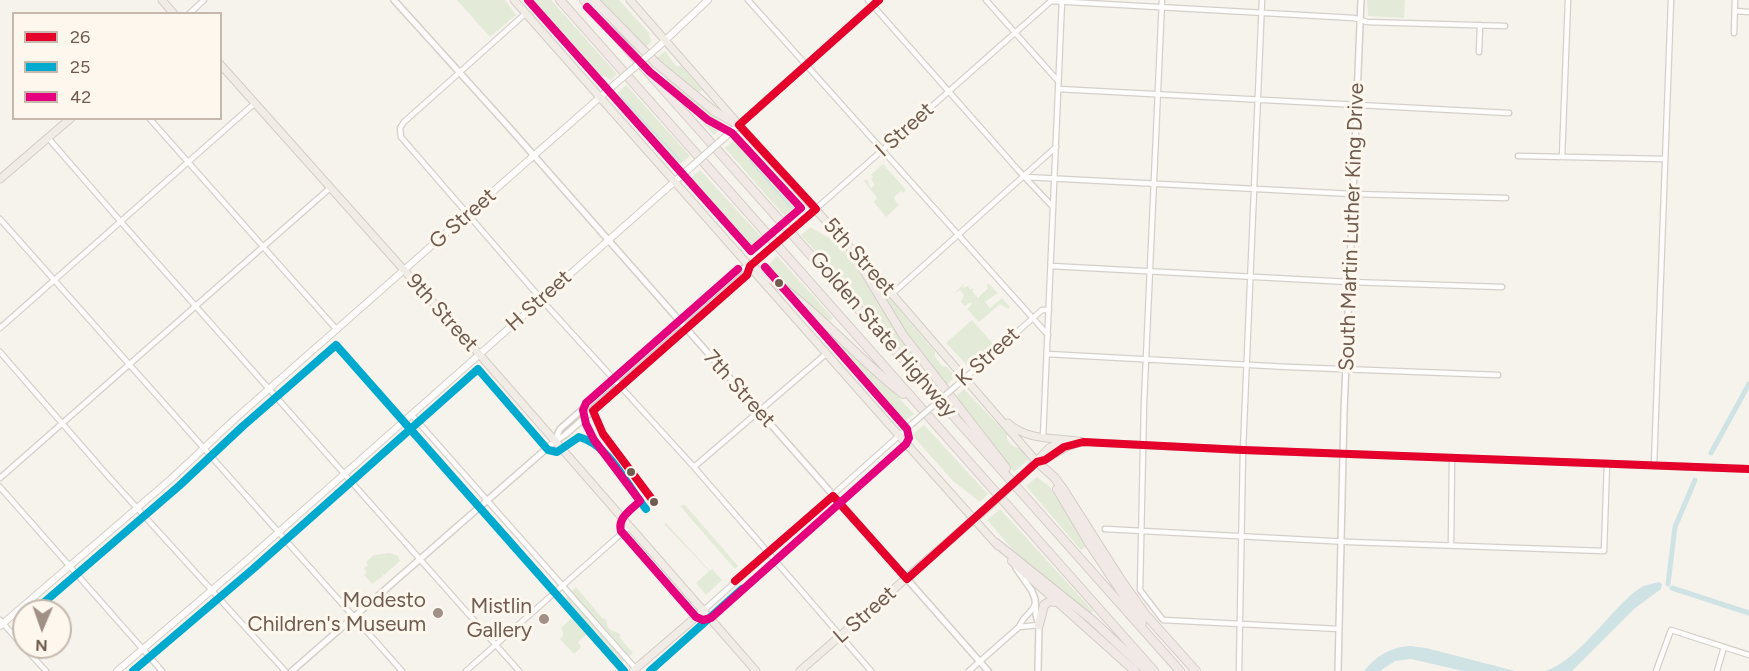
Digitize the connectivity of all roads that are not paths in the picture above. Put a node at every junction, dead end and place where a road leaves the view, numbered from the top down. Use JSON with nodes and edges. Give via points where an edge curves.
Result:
{"nodes":[{"id":1,"x":162,"y":0,"type":"edge"},
{"id":2,"x":204,"y":0,"type":"edge"},
{"id":3,"x":394,"y":0,"type":"edge"},
{"id":4,"x":514,"y":0,"type":"edge"},
{"id":5,"x":560,"y":0,"type":"edge"},
{"id":6,"x":584,"y":0,"type":"edge"},
{"id":7,"x":594,"y":0,"type":"edge"},
{"id":8,"x":630,"y":0,"type":"edge"},
{"id":9,"x":708,"y":0,"type":"edge"},
{"id":10,"x":748,"y":0,"type":"edge"},
{"id":11,"x":879,"y":0,"type":"edge"},
{"id":12,"x":986,"y":0,"type":"edge"},
{"id":13,"x":1062,"y":0,"type":"edge"},
{"id":14,"x":1162,"y":0,"type":"edge"},
{"id":15,"x":1263,"y":0,"type":"edge"},
{"id":16,"x":1361,"y":0,"type":"edge"},
{"id":17,"x":1568,"y":0,"type":"edge"},
{"id":18,"x":1671,"y":0,"type":"edge"},
{"id":19,"x":1735,"y":0,"type":"edge"},
{"id":20,"x":870,"y":3,"type":"edge"},
{"id":21,"x":1162,"y":6,"type":"junction"},
{"id":22,"x":1735,"y":11,"type":"junction"},
{"id":23,"x":172,"y":12,"type":"edge"},
{"id":24,"x":191,"y":12,"type":"edge"},
{"id":25,"x":1749,"y":12,"type":"edge"},
{"id":26,"x":526,"y":13,"type":"junction"},
{"id":27,"x":1262,"y":13,"type":"junction"},
{"id":28,"x":1361,"y":20,"type":"junction"},
{"id":29,"x":1480,"y":25,"type":"junction"},
{"id":30,"x":1505,"y":26,"type":"dead end"},
{"id":31,"x":1014,"y":32,"type":"junction"},
{"id":32,"x":1734,"y":33,"type":"dead end"},
{"id":33,"x":666,"y":40,"type":"junction"},
{"id":34,"x":1479,"y":52,"type":"dead end"},
{"id":35,"x":806,"y":64,"type":"junction"},
{"id":36,"x":222,"y":66,"type":"edge"},
{"id":37,"x":459,"y":73,"type":"junction"},
{"id":38,"x":1059,"y":81,"type":"junction"},
{"id":39,"x":1058,"y":89,"type":"junction"},
{"id":40,"x":948,"y":91,"type":"junction"},
{"id":41,"x":1158,"y":95,"type":"junction"},
{"id":42,"x":601,"y":97,"type":"junction"},
{"id":43,"x":1258,"y":100,"type":"junction"},
{"id":44,"x":255,"y":103,"type":"junction"},
{"id":45,"x":1357,"y":106,"type":"junction"},
{"id":46,"x":1509,"y":112,"type":"dead end"},
{"id":47,"x":69,"y":120,"type":"edge"},
{"id":48,"x":151,"y":120,"type":"edge"},
{"id":49,"x":739,"y":124,"type":"junction"},
{"id":50,"x":49,"y":138,"type":"junction"},
{"id":51,"x":1056,"y":147,"type":"junction"},
{"id":52,"x":883,"y":150,"type":"junction"},
{"id":53,"x":534,"y":156,"type":"junction"},
{"id":54,"x":1518,"y":156,"type":"dead end"},
{"id":55,"x":1562,"y":157,"type":"junction"},
{"id":56,"x":1665,"y":159,"type":"junction"},
{"id":57,"x":189,"y":163,"type":"junction"},
{"id":58,"x":1025,"y":177,"type":"junction"},
{"id":59,"x":1055,"y":178,"type":"junction"},
{"id":60,"x":0,"y":179,"type":"edge"},
{"id":61,"x":675,"y":182,"type":"junction"},
{"id":62,"x":1155,"y":183,"type":"junction"},
{"id":63,"x":330,"y":188,"type":"junction"},
{"id":64,"x":1254,"y":188,"type":"junction"},
{"id":65,"x":1353,"y":194,"type":"junction"},
{"id":66,"x":1506,"y":198,"type":"dead end"},
{"id":67,"x":1053,"y":207,"type":"junction"},
{"id":68,"x":816,"y":209,"type":"junction"},
{"id":69,"x":468,"y":215,"type":"junction"},
{"id":70,"x":0,"y":219,"type":"edge"},
{"id":71,"x":121,"y":222,"type":"junction"},
{"id":72,"x":958,"y":235,"type":"junction"},
{"id":73,"x":608,"y":240,"type":"junction"},
{"id":74,"x":263,"y":246,"type":"junction"},
{"id":75,"x":851,"y":249,"type":"junction"},
{"id":76,"x":750,"y":266,"type":"junction"},
{"id":77,"x":1051,"y":266,"type":"junction"},
{"id":78,"x":403,"y":271,"type":"junction"},
{"id":79,"x":1150,"y":271,"type":"junction"},
{"id":80,"x":1250,"y":277,"type":"junction"},
{"id":81,"x":55,"y":280,"type":"junction"},
{"id":82,"x":1349,"y":282,"type":"junction"},
{"id":83,"x":1502,"y":287,"type":"dead end"},
{"id":84,"x":892,"y":294,"type":"junction"},
{"id":85,"x":541,"y":299,"type":"junction"},
{"id":86,"x":195,"y":306,"type":"junction"},
{"id":87,"x":1049,"y":310,"type":"junction"},
{"id":88,"x":1032,"y":318,"type":"junction"},
{"id":89,"x":681,"y":323,"type":"junction"},
{"id":90,"x":0,"y":328,"type":"edge"},
{"id":91,"x":685,"y":328,"type":"junction"},
{"id":92,"x":337,"y":330,"type":"junction"},
{"id":93,"x":1048,"y":335,"type":"junction"},
{"id":94,"x":0,"y":352,"type":"edge"},
{"id":95,"x":827,"y":353,"type":"junction"},
{"id":96,"x":479,"y":354,"type":"junction"},
{"id":97,"x":1047,"y":354,"type":"junction"},
{"id":98,"x":1146,"y":359,"type":"junction"},
{"id":99,"x":129,"y":364,"type":"junction"},
{"id":100,"x":1246,"y":364,"type":"junction"},
{"id":101,"x":1346,"y":370,"type":"junction"},
{"id":102,"x":1498,"y":375,"type":"dead end"},
{"id":103,"x":965,"y":379,"type":"junction"},
{"id":104,"x":614,"y":381,"type":"junction"},
{"id":105,"x":619,"y":387,"type":"junction"},
{"id":106,"x":271,"y":389,"type":"junction"},
{"id":107,"x":918,"y":406,"type":"junction"},
{"id":108,"x":991,"y":407,"type":"junction"},
{"id":109,"x":759,"y":411,"type":"junction"},
{"id":110,"x":411,"y":414,"type":"junction"},
{"id":111,"x":62,"y":423,"type":"junction"},
{"id":112,"x":899,"y":436,"type":"junction"},
{"id":113,"x":1044,"y":438,"type":"junction"},
{"id":114,"x":1065,"y":440,"type":"junction"},
{"id":115,"x":554,"y":442,"type":"junction"},
{"id":116,"x":1083,"y":442,"type":"junction"},
{"id":117,"x":1143,"y":445,"type":"junction"},
{"id":118,"x":204,"y":447,"type":"junction"},
{"id":119,"x":1243,"y":450,"type":"junction"},
{"id":120,"x":1343,"y":453,"type":"junction"},
{"id":121,"x":1452,"y":457,"type":"junction"},
{"id":122,"x":1037,"y":462,"type":"junction"},
{"id":123,"x":1608,"y":463,"type":"junction"},
{"id":124,"x":1654,"y":465,"type":"junction"},
{"id":125,"x":694,"y":467,"type":"junction"},
{"id":126,"x":1749,"y":469,"type":"edge"},
{"id":127,"x":344,"y":473,"type":"junction"},
{"id":128,"x":0,"y":478,"type":"edge"},
{"id":129,"x":0,"y":487,"type":"edge"},
{"id":130,"x":833,"y":496,"type":"junction"},
{"id":131,"x":487,"y":500,"type":"junction"},
{"id":132,"x":137,"y":506,"type":"junction"},
{"id":133,"x":1033,"y":506,"type":"junction"},
{"id":134,"x":974,"y":520,"type":"junction"},
{"id":135,"x":630,"y":526,"type":"junction"},
{"id":136,"x":1106,"y":529,"type":"dead end"},
{"id":137,"x":1141,"y":531,"type":"junction"},
{"id":138,"x":278,"y":532,"type":"junction"},
{"id":139,"x":1241,"y":536,"type":"junction"},
{"id":140,"x":1340,"y":542,"type":"junction"},
{"id":141,"x":996,"y":543,"type":"junction"},
{"id":142,"x":1451,"y":546,"type":"junction"},
{"id":143,"x":767,"y":553,"type":"junction"},
{"id":144,"x":420,"y":558,"type":"junction"},
{"id":145,"x":1012,"y":561,"type":"junction"},
{"id":146,"x":69,"y":565,"type":"junction"},
{"id":147,"x":907,"y":579,"type":"junction"},
{"id":148,"x":562,"y":586,"type":"junction"},
{"id":149,"x":212,"y":590,"type":"junction"},
{"id":150,"x":1036,"y":602,"type":"junction"},
{"id":151,"x":1058,"y":603,"type":"junction"},
{"id":152,"x":704,"y":610,"type":"junction"},
{"id":153,"x":353,"y":617,"type":"junction"},
{"id":154,"x":1,"y":623,"type":"edge"},
{"id":155,"x":1039,"y":625,"type":"junction"},
{"id":156,"x":1240,"y":625,"type":"junction"},
{"id":157,"x":1020,"y":627,"type":"junction"},
{"id":158,"x":1339,"y":630,"type":"junction"},
{"id":159,"x":12,"y":634,"type":"edge"},
{"id":160,"x":840,"y":636,"type":"junction"},
{"id":161,"x":495,"y":644,"type":"junction"},
{"id":162,"x":1158,"y":646,"type":"junction"},
{"id":163,"x":1724,"y":647,"type":"junction"},
{"id":164,"x":143,"y":649,"type":"junction"},
{"id":165,"x":1749,"y":655,"type":"edge"},
{"id":166,"x":35,"y":659,"type":"edge"},
{"id":167,"x":980,"y":662,"type":"junction"},
{"id":168,"x":634,"y":670,"type":"edge"},
{"id":169,"x":46,"y":671,"type":"edge"},
{"id":170,"x":117,"y":671,"type":"edge"},
{"id":171,"x":162,"y":671,"type":"edge"},
{"id":172,"x":285,"y":671,"type":"edge"},
{"id":173,"x":292,"y":671,"type":"edge"},
{"id":174,"x":402,"y":671,"type":"edge"},
{"id":175,"x":466,"y":671,"type":"edge"},
{"id":176,"x":519,"y":671,"type":"edge"},
{"id":177,"x":756,"y":671,"type":"edge"},
{"id":178,"x":800,"y":671,"type":"edge"},
{"id":179,"x":871,"y":671,"type":"edge"},
{"id":180,"x":969,"y":671,"type":"edge"},
{"id":181,"x":988,"y":671,"type":"edge"},
{"id":182,"x":1038,"y":671,"type":"edge"},
{"id":183,"x":1135,"y":671,"type":"edge"},
{"id":184,"x":1147,"y":671,"type":"edge"},
{"id":185,"x":1154,"y":671,"type":"edge"},
{"id":186,"x":1180,"y":671,"type":"edge"},
{"id":187,"x":1196,"y":671,"type":"edge"},
{"id":188,"x":1239,"y":671,"type":"edge"},
{"id":189,"x":1338,"y":671,"type":"edge"},
{"id":190,"x":1656,"y":671,"type":"edge"},
{"id":191,"x":1717,"y":671,"type":"edge"}],
"edges":[{"from":1,"to":23,"type":"main road"},
{"from":2,"to":24,"type":"street"},
{"from":3,"to":37,"type":"street","name":"7th Street"},
{"from":4,"to":26,"type":"main road"},
{"from":5,"to":107,"type":"highway","name":"Golden State Highway"},
{"from":6,"to":133,"type":"highway","name":"Golden State Highway"},
{"from":7,"to":49,"type":"highway","via":[[657,64],[714,111]]},
{"from":8,"to":33,"type":"main road","name":"5th Street"},
{"from":9,"to":33,"type":"main road","name":"G Street"},
{"from":10,"to":35,"type":"street"},
{"from":11,"to":20,"type":"main road","name":"H Street"},
{"from":12,"to":31,"type":"street"},
{"from":13,"to":21,"type":"street"},
{"from":13,"to":31,"type":"street","name":"I Street","via":[[1048,2]]},
{"from":13,"to":38,"type":"street"},
{"from":14,"to":21,"type":"street"},
{"from":15,"to":27,"type":"street"},
{"from":16,"to":28,"type":"street","name":"South Martin Luther King Drive"},
{"from":17,"to":55,"type":"street"},
{"from":18,"to":56,"type":"street"},
{"from":19,"to":22,"type":"street"},
{"from":20,"to":35,"type":"main road","name":"H Street"},
{"from":20,"to":40,"type":"street"},
{"from":21,"to":27,"type":"street"},
{"from":21,"to":41,"type":"street"},
{"from":22,"to":25,"type":"street"},
{"from":22,"to":32,"type":"street"},
{"from":26,"to":37,"type":"street"},
{"from":26,"to":42,"type":"main road"},
{"from":27,"to":28,"type":"street"},
{"from":27,"to":43,"type":"street"},
{"from":28,"to":29,"type":"street"},
{"from":28,"to":45,"type":"street","name":"South Martin Luther King Drive"},
{"from":29,"to":30,"type":"street"},
{"from":29,"to":34,"type":"street"},
{"from":31,"to":38,"type":"street"},
{"from":31,"to":40,"type":"street","name":"I Street"},
{"from":33,"to":42,"type":"main road","name":"G Street","bridge":true},
{"from":33,"to":49,"type":"main road","name":"5th Street"},
{"from":35,"to":49,"type":"main road","name":"H Street"},
{"from":35,"to":52,"type":"street"},
{"from":36,"to":44,"type":"main road","name":"9th Street"},
{"from":37,"to":53,"type":"street","name":"7th Street"},
{"from":37,"to":69,"type":"street","via":[[400,128],[401,137]]},
{"from":38,"to":39,"type":"street"},
{"from":39,"to":41,"type":"street"},
{"from":39,"to":51,"type":"street"},
{"from":40,"to":52,"type":"street","name":"I Street"},
{"from":40,"to":58,"type":"street"},
{"from":41,"to":43,"type":"street"},
{"from":41,"to":62,"type":"street"},
{"from":42,"to":53,"type":"main road","name":"G Street"},
{"from":42,"to":61,"type":"main road"},
{"from":43,"to":45,"type":"street"},
{"from":43,"to":64,"type":"street"},
{"from":44,"to":57,"type":"street"},
{"from":44,"to":63,"type":"main road","name":"9th Street"},
{"from":45,"to":46,"type":"street"},
{"from":45,"to":65,"type":"street","name":"South Martin Luther King Drive"},
{"from":47,"to":50,"type":"main road"},
{"from":48,"to":57,"type":"street"},
{"from":49,"to":61,"type":"main road","name":"H Street","bridge":true},
{"from":49,"to":68,"type":"main road","name":"5th Street"},
{"from":50,"to":60,"type":"main road"},
{"from":50,"to":71,"type":"street"},
{"from":51,"to":58,"type":"street"},
{"from":51,"to":59,"type":"street"},
{"from":52,"to":68,"type":"street","name":"I Street"},
{"from":52,"to":72,"type":"street"},
{"from":53,"to":69,"type":"main road","name":"G Street"},
{"from":53,"to":73,"type":"street","name":"7th Street"},
{"from":54,"to":55,"type":"street"},
{"from":55,"to":56,"type":"street"},
{"from":56,"to":124,"type":"street"},
{"from":57,"to":71,"type":"street"},
{"from":57,"to":74,"type":"street"},
{"from":58,"to":59,"type":"street"},
{"from":58,"to":67,"type":"street"},
{"from":58,"to":72,"type":"street"},
{"from":59,"to":62,"type":"street"},
{"from":59,"to":67,"type":"street"},
{"from":61,"to":73,"type":"main road","name":"H Street"},
{"from":61,"to":76,"type":"main road"},
{"from":62,"to":64,"type":"street"},
{"from":62,"to":79,"type":"street"},
{"from":63,"to":74,"type":"street"},
{"from":63,"to":78,"type":"main road","name":"9th Street"},
{"from":64,"to":65,"type":"street"},
{"from":64,"to":80,"type":"street"},
{"from":65,"to":66,"type":"street"},
{"from":65,"to":82,"type":"street","name":"South Martin Luther King Drive"},
{"from":67,"to":77,"type":"street"},
{"from":68,"to":75,"type":"main road","name":"5th Street"},
{"from":68,"to":76,"type":"street","name":"I Street","bridge":true},
{"from":69,"to":78,"type":"main road","name":"G Street"},
{"from":69,"to":85,"type":"street"},
{"from":70,"to":81,"type":"street"},
{"from":71,"to":81,"type":"street"},
{"from":71,"to":86,"type":"street"},
{"from":72,"to":84,"type":"street"},
{"from":72,"to":88,"type":"street"},
{"from":73,"to":85,"type":"main road","name":"H Street"},
{"from":73,"to":89,"type":"street","name":"7th Street"},
{"from":74,"to":86,"type":"street"},
{"from":74,"to":92,"type":"street"},
{"from":75,"to":84,"type":"main road","name":"5th Street"},
{"from":75,"to":133,"type":"highway","via":[[909,343]]},
{"from":76,"to":89,"type":"street","name":"I Street","via":[[741,269]]},
{"from":76,"to":91,"type":"street","name":"I Street","via":[[747,275]]},
{"from":76,"to":95,"type":"main road"},
{"from":76,"to":107,"type":"highway","via":[[836,332]]},
{"from":77,"to":79,"type":"street"},
{"from":77,"to":87,"type":"street"},
{"from":78,"to":92,"type":"main road","name":"G Street"},
{"from":78,"to":96,"type":"main road","name":"9th Street"},
{"from":79,"to":80,"type":"street"},
{"from":79,"to":98,"type":"street"},
{"from":80,"to":82,"type":"street"},
{"from":80,"to":100,"type":"street"},
{"from":81,"to":90,"type":"street"},
{"from":81,"to":99,"type":"street"},
{"from":82,"to":83,"type":"street"},
{"from":82,"to":101,"type":"street","name":"South Martin Luther King Drive"},
{"from":84,"to":103,"type":"main road","name":"5th Street"},
{"from":85,"to":96,"type":"main road","name":"H Street"},
{"from":85,"to":104,"type":"street"},
{"from":86,"to":99,"type":"street"},
{"from":86,"to":106,"type":"street"},
{"from":87,"to":88,"type":"street","name":"K Street"},
{"from":87,"to":93,"type":"street"},
{"from":88,"to":93,"type":"street"},
{"from":88,"to":103,"type":"street","name":"K Street"},
{"from":89,"to":91,"type":"street","name":"7th Street"},
{"from":89,"to":104,"type":"street","name":"I Street"},
{"from":91,"to":105,"type":"street","name":"I Street"},
{"from":91,"to":109,"type":"street","name":"7th Street"},
{"from":92,"to":106,"type":"main road","name":"G Street"},
{"from":93,"to":97,"type":"street"},
{"from":94,"to":111,"type":"street"},
{"from":95,"to":109,"type":"street"},
{"from":95,"to":112,"type":"main road"},
{"from":96,"to":110,"type":"main road","name":"H Street"},
{"from":96,"to":115,"type":"main road","name":"9th Street"},
{"from":97,"to":98,"type":"street"},
{"from":97,"to":113,"type":"street"},
{"from":98,"to":100,"type":"street"},
{"from":98,"to":117,"type":"street"},
{"from":99,"to":111,"type":"street"},
{"from":99,"to":118,"type":"street"},
{"from":100,"to":101,"type":"street"},
{"from":100,"to":119,"type":"street"},
{"from":101,"to":102,"type":"street"},
{"from":101,"to":120,"type":"street","name":"South Martin Luther King Drive"},
{"from":103,"to":108,"type":"main road","name":"5th Street"},
{"from":103,"to":112,"type":"street","name":"K Street","bridge":true},
{"from":104,"to":105,"type":"street"},
{"from":104,"to":115,"type":"street","name":"I Street","via":[[560,429]]},
{"from":105,"to":115,"type":"street","name":"I Street"},
{"from":105,"to":125,"type":"street"},
{"from":106,"to":118,"type":"main road","name":"G Street"},
{"from":106,"to":127,"type":"street"},
{"from":107,"to":185,"type":"highway","name":"Golden State Highway"},
{"from":108,"to":113,"type":"main road","via":[[1023,434]]},
{"from":108,"to":122,"type":"main road","name":"5th Street"},
{"from":109,"to":125,"type":"street"},
{"from":109,"to":130,"type":"street","name":"7th Street"},
{"from":110,"to":127,"type":"main road","name":"H Street"},
{"from":110,"to":131,"type":"street"},
{"from":111,"to":128,"type":"street"},
{"from":111,"to":132,"type":"street"},
{"from":112,"to":130,"type":"street","name":"K Street"},
{"from":112,"to":134,"type":"main road"},
{"from":113,"to":114,"type":"main road"},
{"from":114,"to":116,"type":"main road"},
{"from":114,"to":122,"type":"main road","name":"L Street","via":[[1040,455]]},
{"from":115,"to":131,"type":"street","name":"I Street"},
{"from":115,"to":135,"type":"main road","name":"9th Street"},
{"from":116,"to":117,"type":"main road"},
{"from":116,"to":122,"type":"main road","name":"L Street"},
{"from":117,"to":119,"type":"main road"},
{"from":117,"to":137,"type":"street"},
{"from":118,"to":132,"type":"main road","name":"G Street"},
{"from":118,"to":138,"type":"street"},
{"from":119,"to":120,"type":"main road"},
{"from":119,"to":139,"type":"street"},
{"from":120,"to":121,"type":"main road"},
{"from":120,"to":140,"type":"street","name":"South Martin Luther King Drive"},
{"from":121,"to":123,"type":"main road"},
{"from":121,"to":142,"type":"street"},
{"from":122,"to":134,"type":"main road","name":"L Street","bridge":true},
{"from":122,"to":162,"type":"highway"},
{"from":122,"to":187,"type":"highway","via":[[1063,489],[1145,614]]},
{"from":123,"to":124,"type":"main road"},
{"from":123,"to":142,"type":"street","via":[[1604,551]]},
{"from":124,"to":126,"type":"main road"},
{"from":125,"to":143,"type":"street"},
{"from":127,"to":138,"type":"main road","name":"H Street"},
{"from":127,"to":144,"type":"street"},
{"from":129,"to":146,"type":"street"},
{"from":130,"to":143,"type":"street","name":"K Street"},
{"from":130,"to":147,"type":"street","name":"7th Street"},
{"from":131,"to":144,"type":"street","name":"I Street"},
{"from":131,"to":148,"type":"street"},
{"from":132,"to":146,"type":"main road","name":"G Street"},
{"from":132,"to":149,"type":"street"},
{"from":133,"to":162,"type":"highway","name":"Golden State Highway"},
{"from":134,"to":141,"type":"main road"},
{"from":134,"to":147,"type":"main road","name":"L Street"},
{"from":135,"to":148,"type":"street"},
{"from":135,"to":152,"type":"main road","name":"9th Street"},
{"from":136,"to":137,"type":"street"},
{"from":137,"to":139,"type":"street"},
{"from":137,"to":156,"type":"street","via":[[1140,590],[1163,620]]},
{"from":138,"to":149,"type":"main road","name":"H Street"},
{"from":138,"to":153,"type":"street"},
{"from":139,"to":140,"type":"street"},
{"from":139,"to":156,"type":"street"},
{"from":140,"to":142,"type":"street"},
{"from":140,"to":158,"type":"street","name":"South Martin Luther King Drive"},
{"from":141,"to":145,"type":"main road"},
{"from":141,"to":184,"type":"highway","via":[[1092,620]]},
{"from":143,"to":152,"type":"street","name":"K Street"},
{"from":143,"to":160,"type":"street"},
{"from":144,"to":153,"type":"street","name":"I Street"},
{"from":144,"to":161,"type":"street"},
{"from":145,"to":150,"type":"street"},
{"from":145,"to":151,"type":"highway"},
{"from":146,"to":154,"type":"main road","name":"G Street"},
{"from":146,"to":164,"type":"street"},
{"from":147,"to":160,"type":"main road","name":"L Street"},
{"from":147,"to":167,"type":"street","name":"7th Street"},
{"from":148,"to":161,"type":"street"},
{"from":148,"to":168,"type":"street"},
{"from":149,"to":164,"type":"main road","name":"H Street"},
{"from":149,"to":172,"type":"street"},
{"from":150,"to":155,"type":"street"},
{"from":150,"to":157,"type":"street"},
{"from":151,"to":155,"type":"highway","via":[[1050,601],[1044,605]]},
{"from":151,"to":183,"type":"highway"},
{"from":152,"to":168,"type":"main road","name":"K Street"},
{"from":152,"to":177,"type":"main road","name":"9th Street"},
{"from":153,"to":173,"type":"street","name":"I Street"},
{"from":153,"to":174,"type":"street"},
{"from":154,"to":159,"type":"street"},
{"from":155,"to":157,"type":"street"},
{"from":155,"to":182,"type":"street"},
{"from":156,"to":158,"type":"street"},
{"from":156,"to":188,"type":"street"},
{"from":157,"to":167,"type":"street"},
{"from":158,"to":189,"type":"street","name":"South Martin Luther King Drive"},
{"from":160,"to":178,"type":"main road","name":"L Street"},
{"from":160,"to":179,"type":"street"},
{"from":161,"to":175,"type":"street"},
{"from":161,"to":176,"type":"street"},
{"from":162,"to":186,"type":"highway","name":"Golden State Highway"},
{"from":163,"to":165,"type":"street"},
{"from":163,"to":190,"type":"street","via":[[1671,630]]},
{"from":163,"to":191,"type":"street"},
{"from":164,"to":170,"type":"main road","name":"H Street"},
{"from":164,"to":171,"type":"street"},
{"from":166,"to":169,"type":"street"},
{"from":167,"to":180,"type":"street"},
{"from":167,"to":181,"type":"street","name":"7th Street"}]}
